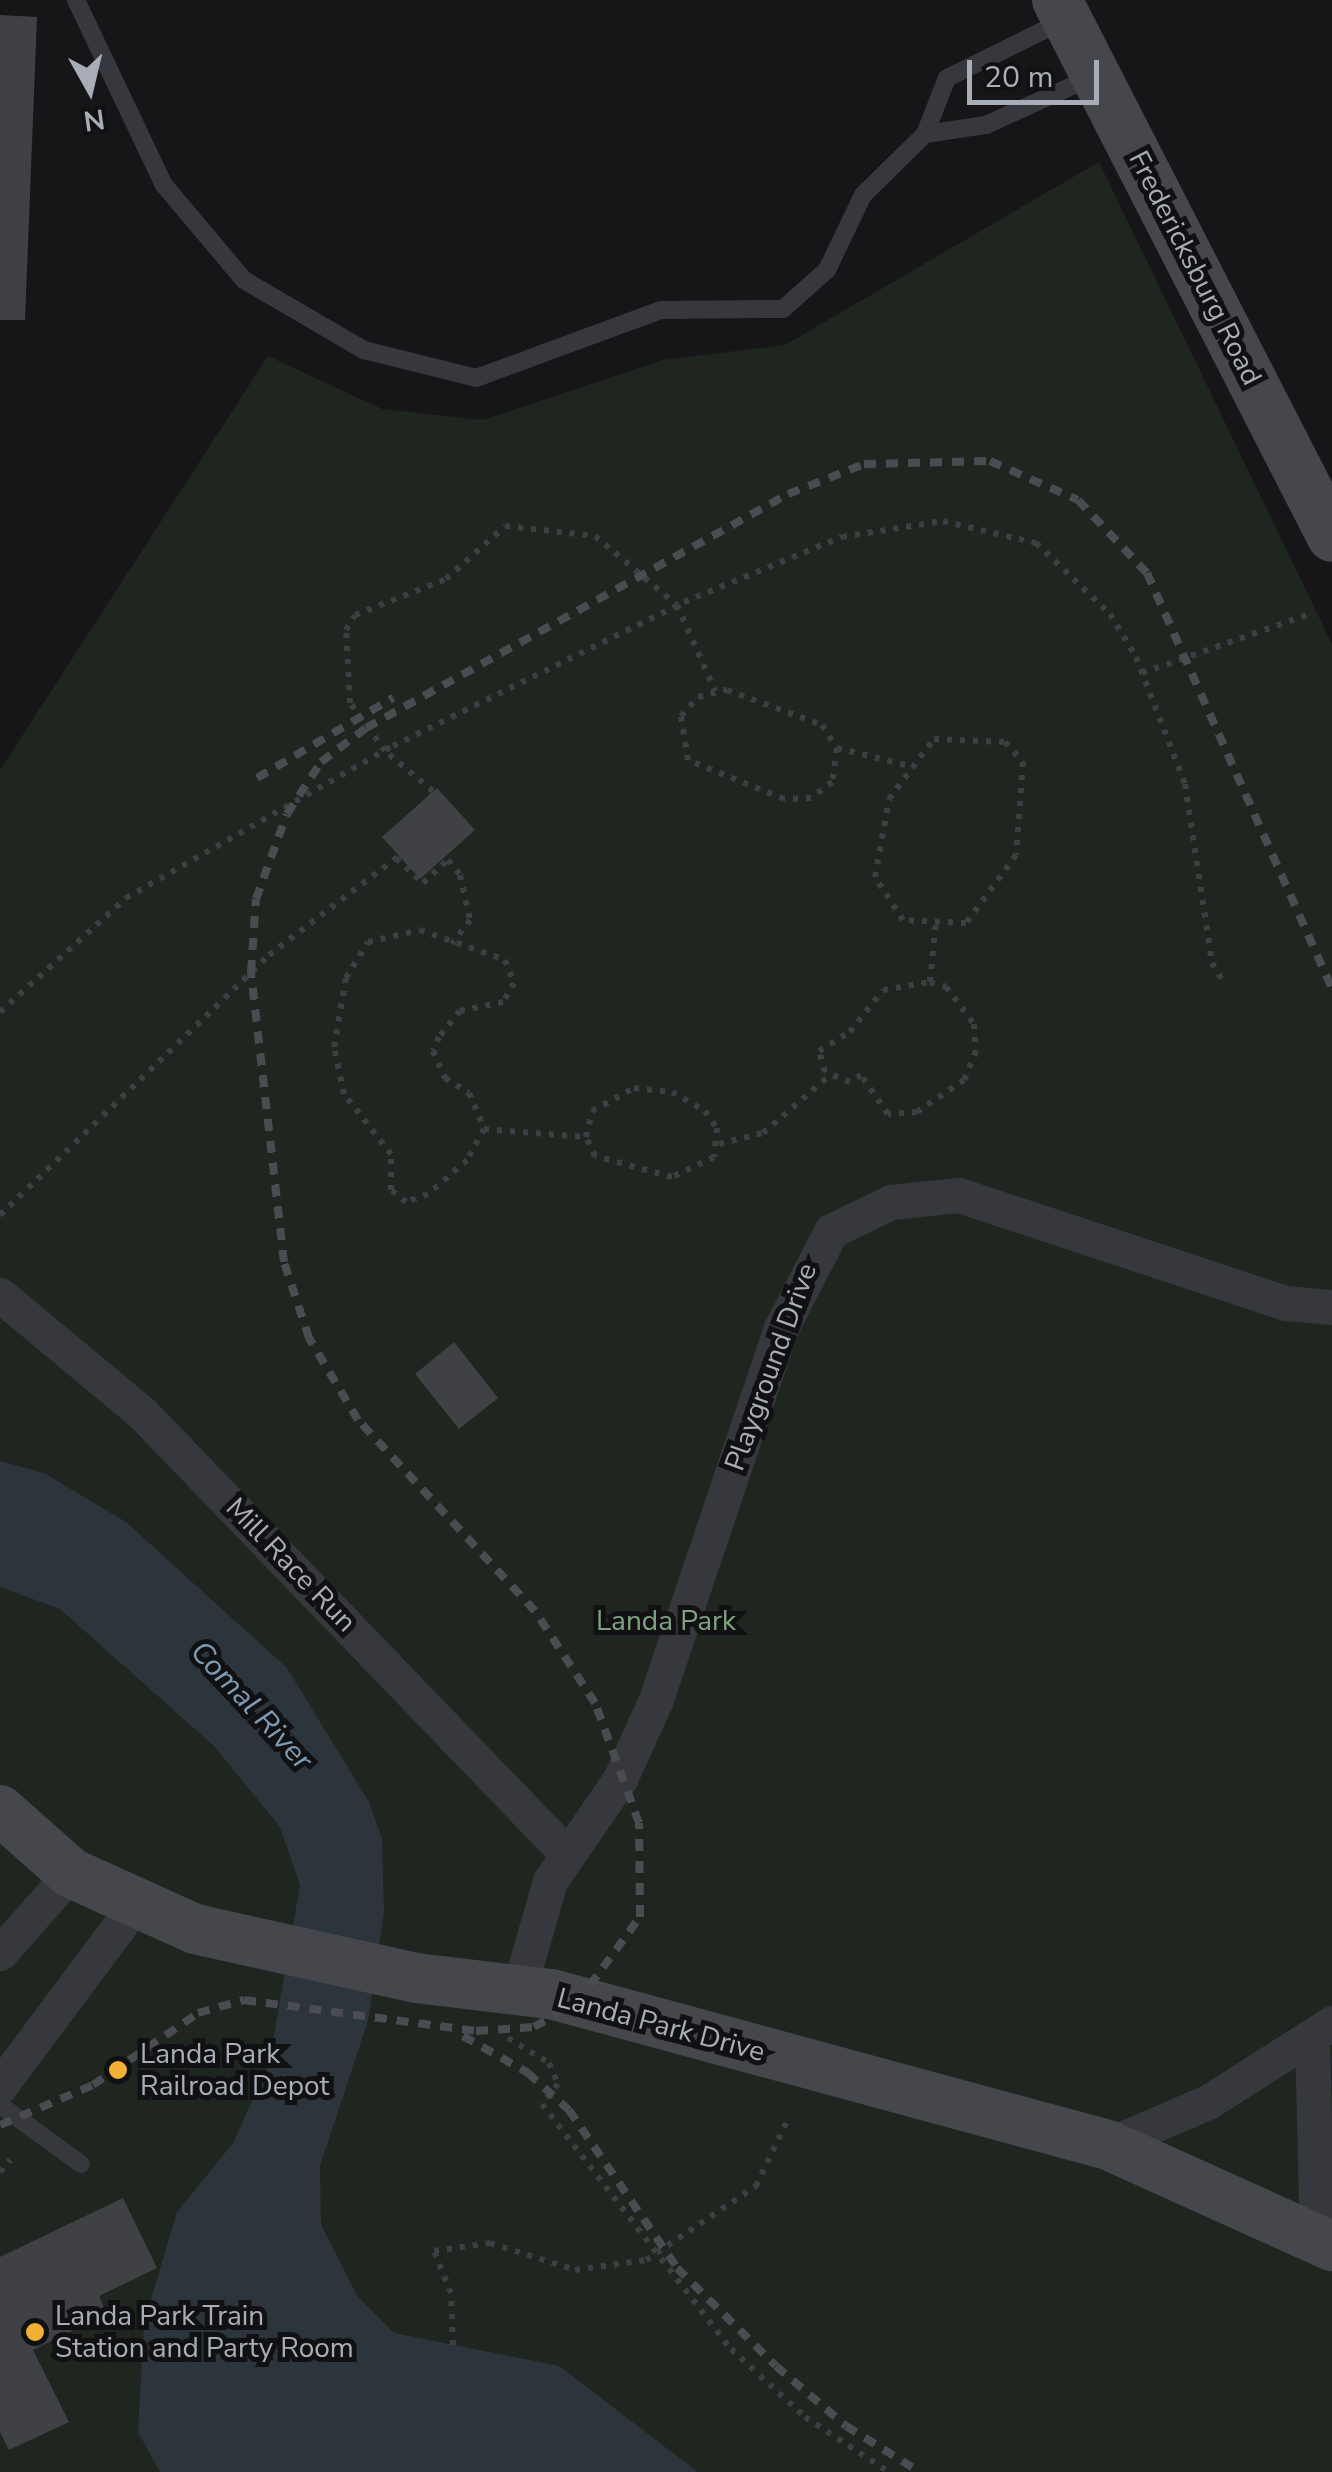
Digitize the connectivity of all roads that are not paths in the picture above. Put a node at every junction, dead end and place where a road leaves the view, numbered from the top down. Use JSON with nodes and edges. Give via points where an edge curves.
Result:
{"nodes":[{"id":1,"x":76,"y":0,"type":"edge"},
{"id":2,"x":1062,"y":10,"type":"edge"},
{"id":3,"x":1096,"y":75,"type":"junction"},
{"id":4,"x":925,"y":134,"type":"junction"},
{"id":5,"x":1331,"y":534,"type":"edge"},
{"id":6,"x":0,"y":1295,"type":"edge"},
{"id":7,"x":1332,"y":1307,"type":"edge"},
{"id":8,"x":0,"y":1810,"type":"edge"},
{"id":9,"x":564,"y":1852,"type":"junction"},
{"id":10,"x":71,"y":1873,"type":"junction"},
{"id":11,"x":135,"y":1906,"type":"junction"},
{"id":12,"x":2,"y":1947,"type":"edge"},
{"id":13,"x":508,"y":2004,"type":"junction"},
{"id":14,"x":1322,"y":2030,"type":"edge"},
{"id":15,"x":0,"y":2086,"type":"edge"},
{"id":16,"x":0,"y":2105,"type":"edge"},
{"id":17,"x":1108,"y":2145,"type":"junction"},
{"id":18,"x":81,"y":2164,"type":"dead end"},
{"id":19,"x":1324,"y":2242,"type":"edge"}],
"edges":[{"from":1,"to":4,"type":"lane","via":[[164,186],[244,280],[364,350],[476,378],[661,310],[783,310],[828,270],[863,194]]},
{"from":2,"to":3,"type":"street","name":"Fredericksburg Road"},
{"from":2,"to":4,"type":"lane","via":[[947,78]]},
{"from":3,"to":4,"type":"lane","via":[[986,126]]},
{"from":3,"to":5,"type":"street","name":"Fredericksburg Road"},
{"from":6,"to":9,"type":"street","name":"Mill Race Run","via":[[142,1413]]},
{"from":7,"to":9,"type":"street","name":"Playground Drive","via":[[1286,1303],[959,1195],[891,1202],[832,1231],[780,1330],[654,1702],[620,1780]]},
{"from":8,"to":10,"type":"street","name":"Landa Park Drive"},
{"from":9,"to":13,"type":"street","name":"Playground Drive"},
{"from":10,"to":11,"type":"street","name":"Landa Park Drive"},
{"from":10,"to":12,"type":"street"},
{"from":11,"to":13,"type":"street","name":"Landa Park Drive","via":[[280,1953],[416,1978]]},
{"from":11,"to":15,"type":"street"},
{"from":13,"to":17,"type":"street","name":"Landa Park Drive"},
{"from":14,"to":17,"type":"street","via":[[1208,2102]]},
{"from":14,"to":19,"type":"street"},
{"from":16,"to":18,"type":"lane"},
{"from":17,"to":19,"type":"street","name":"Landa Park Drive"}]}
